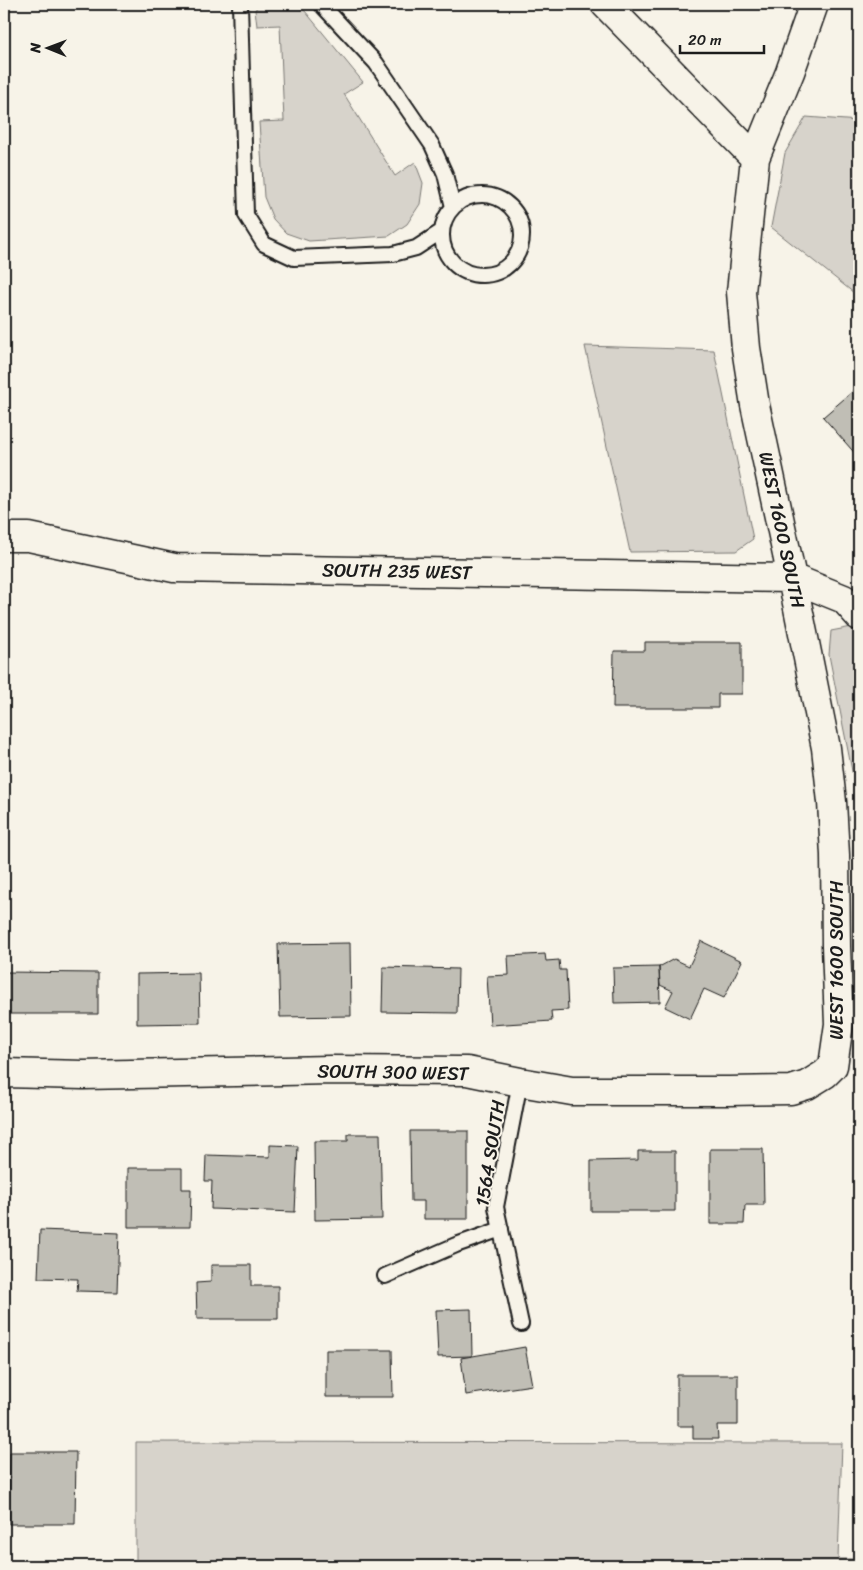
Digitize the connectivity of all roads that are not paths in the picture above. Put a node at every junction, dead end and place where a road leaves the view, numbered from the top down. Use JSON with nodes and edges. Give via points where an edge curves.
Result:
{"nodes":[{"id":1,"x":240,"y":4,"type":"edge"},
{"id":2,"x":321,"y":4,"type":"edge"},
{"id":3,"x":605,"y":4,"type":"edge"},
{"id":4,"x":814,"y":4,"type":"edge"},
{"id":5,"x":755,"y":158,"type":"junction"},
{"id":6,"x":453,"y":207,"type":"junction"},
{"id":7,"x":442,"y":231,"type":"junction"},
{"id":8,"x":4,"y":537,"type":"edge"},
{"id":9,"x":792,"y":578,"type":"junction"},
{"id":10,"x":859,"y":616,"type":"edge"},
{"id":11,"x":833,"y":1066,"type":"joint"},
{"id":12,"x":4,"y":1073,"type":"edge"},
{"id":13,"x":520,"y":1082,"type":"junction"},
{"id":14,"x":501,"y":1229,"type":"junction"},
{"id":15,"x":385,"y":1276,"type":"dead end"},
{"id":16,"x":520,"y":1324,"type":"dead end"}],
"edges":[{"from":1,"to":7,"type":"lane","via":[[246,215],[264,244],[294,258],[393,254],[416,248]]},
{"from":2,"to":6,"type":"lane","via":[[376,63],[432,145],[445,174]]},
{"from":3,"to":5,"type":"street"},
{"from":4,"to":5,"type":"street","name":"WEST 1600 SOUTH"},
{"from":5,"to":9,"type":"street","name":"WEST 1600 SOUTH","via":[[741,292],[755,405]]},
{"from":6,"to":7,"type":"lane"},
{"from":6,"to":7,"type":"lane","via":[[476,195],[490,195],[502,200],[520,219],[522,246],[507,268],[482,276],[457,267],[448,256]]},
{"from":8,"to":9,"type":"street","name":"SOUTH 235 WEST","via":[[30,538],[174,568]]},
{"from":9,"to":10,"type":"street","via":[[844,599]]},
{"from":9,"to":11,"type":"street","name":"WEST 1600 SOUTH","via":[[826,748],[832,802],[839,1024]]},
{"from":11,"to":13,"type":"street","name":"SOUTH 300 WEST","via":[[806,1085],[791,1090],[572,1091]]},
{"from":12,"to":13,"type":"street","name":"SOUTH 300 WEST","via":[[466,1071]]},
{"from":13,"to":14,"type":"lane","name":"1564 SOUTH","via":[[496,1207]]},
{"from":14,"to":15,"type":"lane","name":"1564 SOUTH"},
{"from":14,"to":16,"type":"lane","name":"1564 SOUTH"}]}
